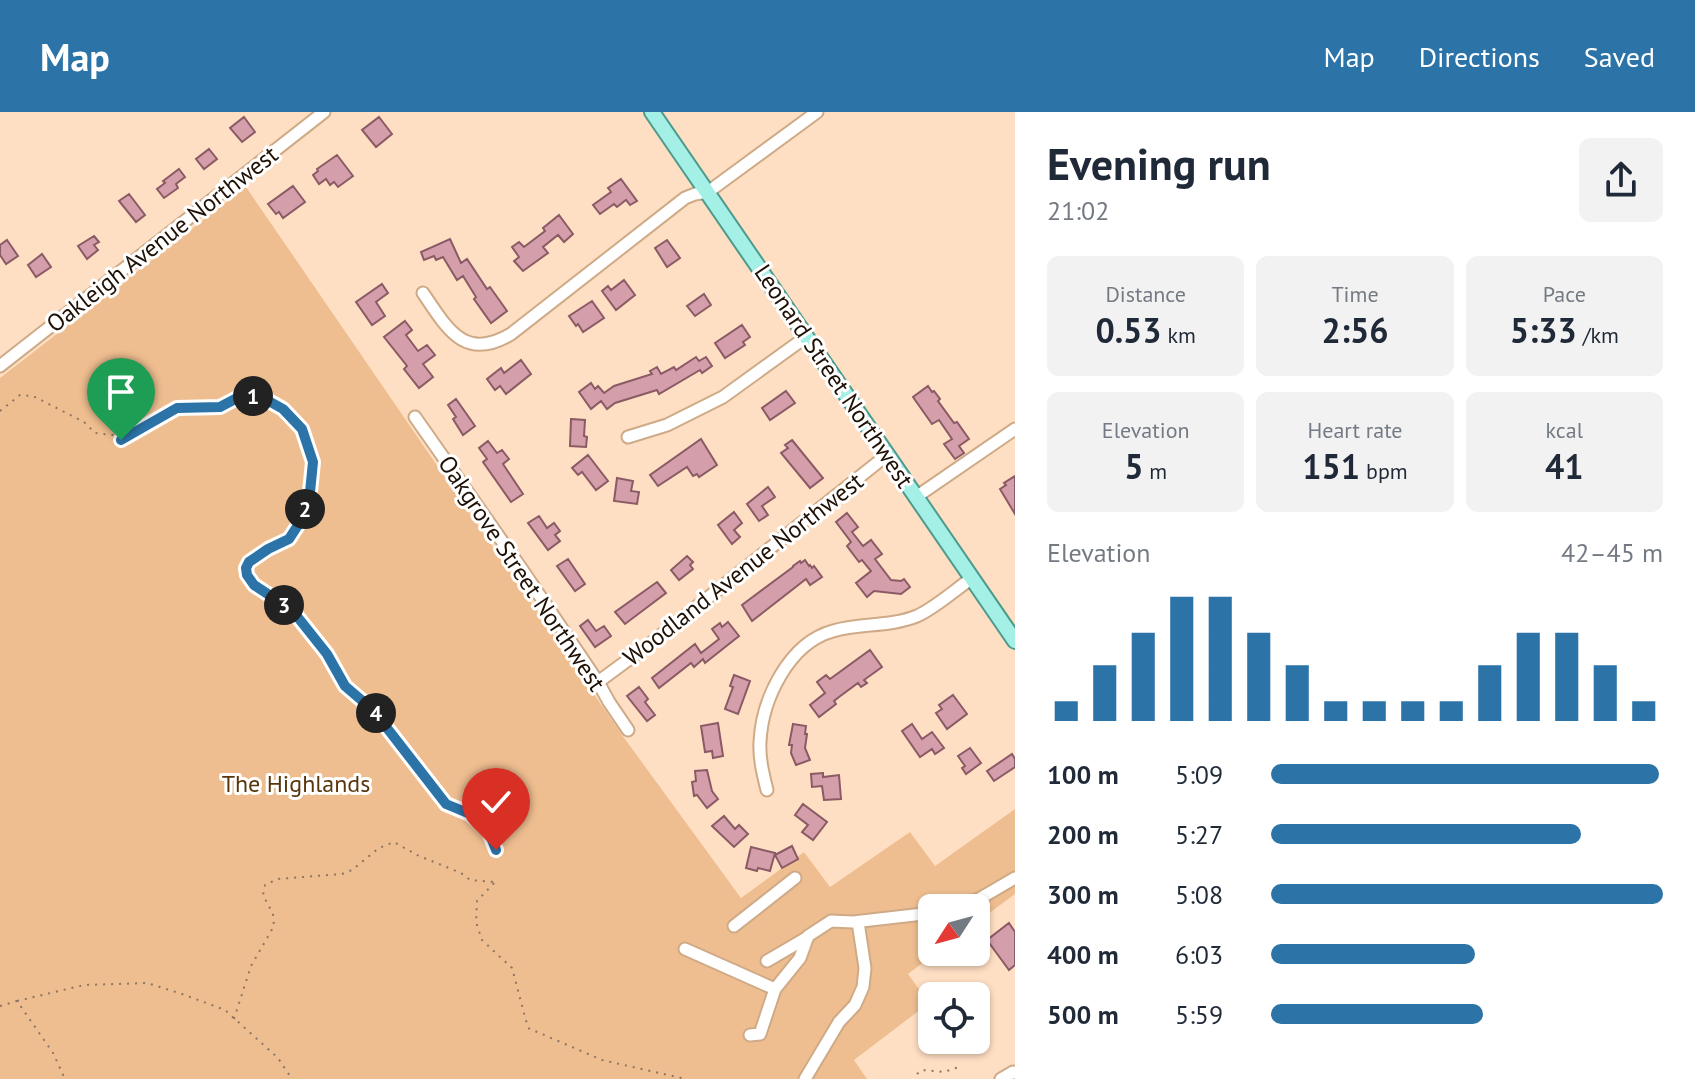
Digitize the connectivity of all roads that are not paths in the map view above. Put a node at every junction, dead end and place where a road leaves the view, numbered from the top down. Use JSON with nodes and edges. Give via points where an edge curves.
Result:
{"nodes":[{"id":1,"x":324,"y":112,"type":"edge"},
{"id":2,"x":652,"y":112,"type":"edge"},
{"id":3,"x":817,"y":112,"type":"edge"},
{"id":4,"x":708,"y":192,"type":"junction"},
{"id":5,"x":423,"y":293,"type":"dead end"},
{"id":6,"x":806,"y":337,"type":"junction"},
{"id":7,"x":0,"y":366,"type":"edge"},
{"id":8,"x":415,"y":417,"type":"dead end"},
{"id":9,"x":1015,"y":429,"type":"edge"},
{"id":10,"x":628,"y":437,"type":"dead end"},
{"id":11,"x":887,"y":455,"type":"junction"},
{"id":12,"x":916,"y":497,"type":"junction"},
{"id":13,"x":972,"y":578,"type":"junction"},
{"id":14,"x":1015,"y":641,"type":"edge"},
{"id":15,"x":598,"y":682,"type":"junction"},
{"id":16,"x":628,"y":730,"type":"dead end"},
{"id":17,"x":767,"y":790,"type":"dead end"},
{"id":18,"x":795,"y":878,"type":"dead end"},
{"id":19,"x":1015,"y":878,"type":"edge"},
{"id":20,"x":988,"y":894,"type":"edge"},
{"id":21,"x":918,"y":915,"type":"edge"},
{"id":22,"x":856,"y":922,"type":"junction"},
{"id":23,"x":734,"y":926,"type":"dead end"},
{"id":24,"x":808,"y":936,"type":"junction"},
{"id":25,"x":685,"y":949,"type":"dead end"},
{"id":26,"x":767,"y":961,"type":"dead end"},
{"id":27,"x":775,"y":989,"type":"junction"},
{"id":28,"x":750,"y":1035,"type":"dead end"},
{"id":29,"x":1015,"y":1073,"type":"edge"},
{"id":30,"x":805,"y":1079,"type":"edge"},
{"id":31,"x":1001,"y":1079,"type":"edge"}],
"edges":[{"from":1,"to":7,"type":"street","name":"Oakleigh Avenue Northwest"},
{"from":2,"to":4,"type":"main road","name":"Leonard Street Northwest"},
{"from":3,"to":4,"type":"street"},
{"from":4,"to":5,"type":"street","via":[[685,198],[497,343],[479,346],[459,339]]},
{"from":4,"to":6,"type":"main road","name":"Leonard Street Northwest"},
{"from":6,"to":10,"type":"street","via":[[702,409]]},
{"from":6,"to":11,"type":"main road","name":"Leonard Street Northwest"},
{"from":8,"to":15,"type":"street","name":"Oakgrove Street Northwest"},
{"from":9,"to":12,"type":"street"},
{"from":11,"to":12,"type":"main road","name":"Leonard Street Northwest"},
{"from":11,"to":15,"type":"street","name":"Woodland Avenue Northwest"},
{"from":12,"to":13,"type":"main road","name":"Leonard Street Northwest"},
{"from":13,"to":14,"type":"main road","name":"Leonard Street Northwest"},
{"from":13,"to":17,"type":"street","via":[[921,614],[830,631],[808,642],[789,661],[775,684],[761,733]]},
{"from":15,"to":16,"type":"street","name":"Oakgrove Street Northwest"},
{"from":18,"to":23,"type":"street"},
{"from":19,"to":20,"type":"street"},
{"from":21,"to":22,"type":"street"},
{"from":22,"to":24,"type":"street","via":[[831,921]]},
{"from":22,"to":30,"type":"street","via":[[865,968],[863,987]]},
{"from":24,"to":26,"type":"street"},
{"from":24,"to":27,"type":"street","via":[[800,958]]},
{"from":25,"to":27,"type":"street"},
{"from":27,"to":28,"type":"street","via":[[760,1034]]},
{"from":29,"to":31,"type":"street"}]}
